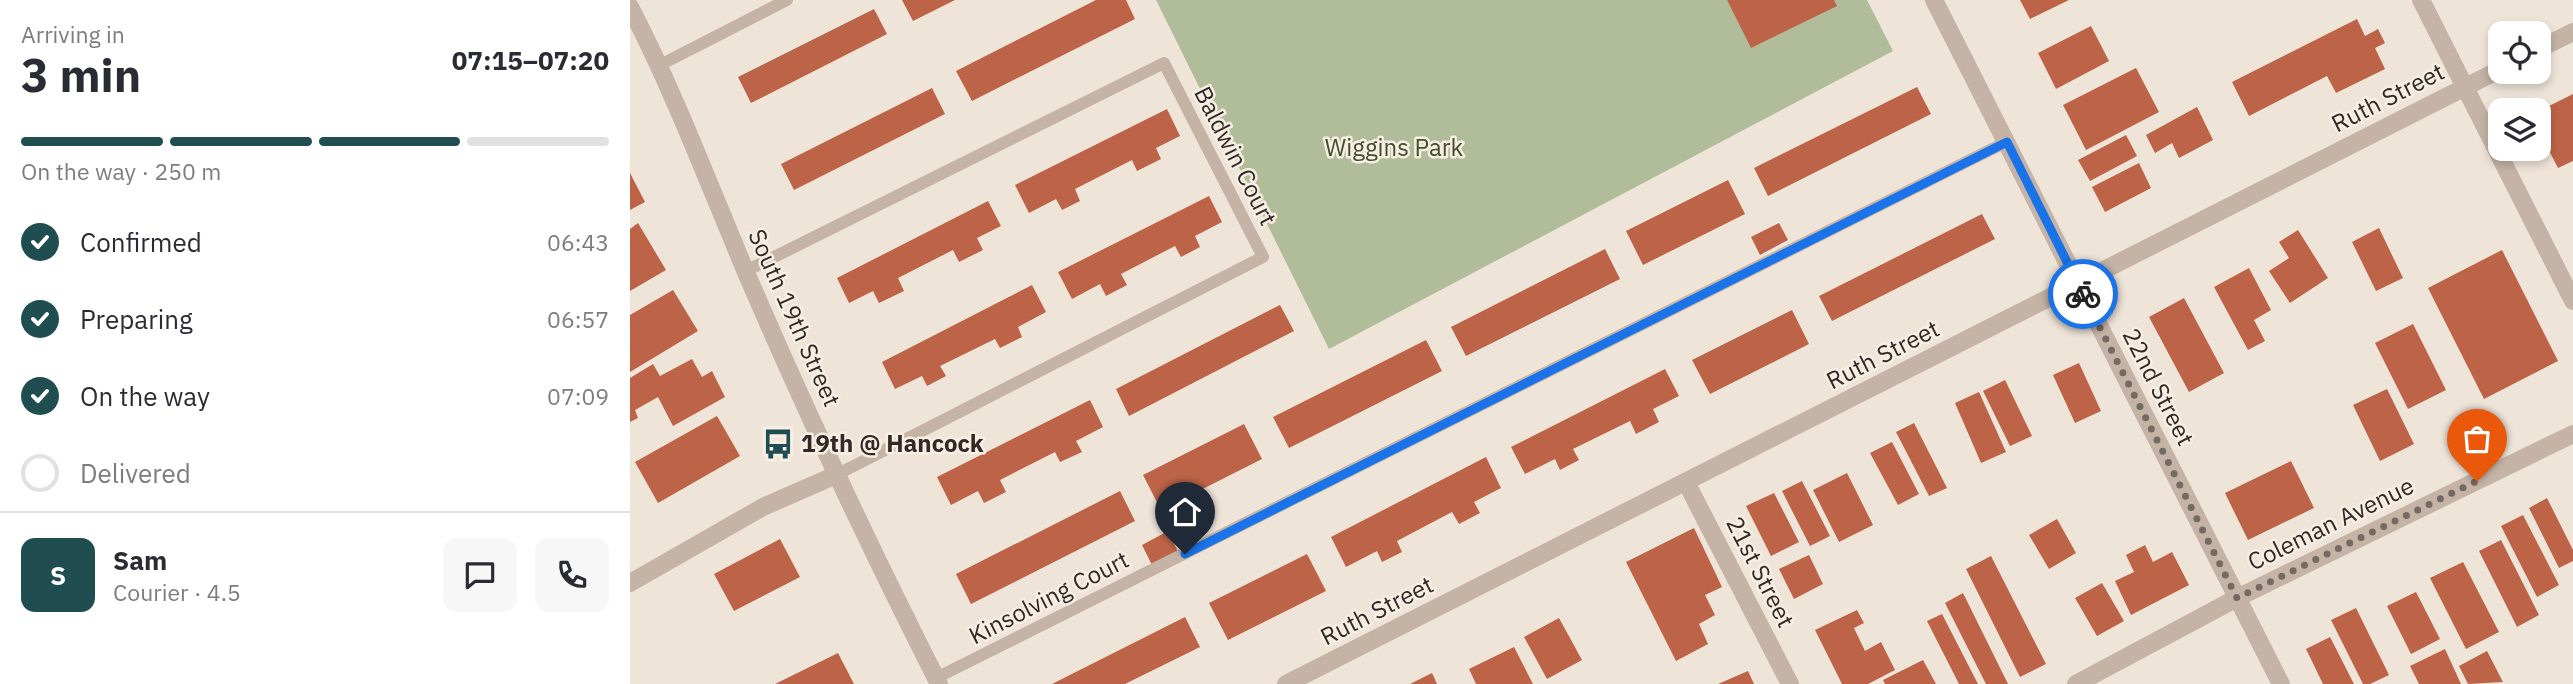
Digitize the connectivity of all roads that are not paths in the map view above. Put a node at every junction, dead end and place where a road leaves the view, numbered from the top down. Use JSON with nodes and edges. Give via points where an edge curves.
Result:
{"nodes":[{"id":1,"x":787,"y":0,"type":"edge"},
{"id":2,"x":1934,"y":0,"type":"edge"},
{"id":3,"x":2421,"y":0,"type":"edge"},
{"id":4,"x":630,"y":7,"type":"edge"},
{"id":5,"x":2573,"y":32,"type":"edge"},
{"id":6,"x":2551,"y":43,"type":"edge"},
{"id":7,"x":660,"y":65,"type":"junction"},
{"id":8,"x":2488,"y":76,"type":"edge"},
{"id":9,"x":2465,"y":87,"type":"junction"},
{"id":10,"x":2007,"y":142,"type":"junction"},
{"id":11,"x":746,"y":271,"type":"junction"},
{"id":12,"x":2078,"y":283,"type":"junction"},
{"id":13,"x":2573,"y":301,"type":"edge"},
{"id":14,"x":2573,"y":434,"type":"edge"},
{"id":15,"x":836,"y":475,"type":"junction"},
{"id":16,"x":1686,"y":482,"type":"junction"},
{"id":17,"x":630,"y":583,"type":"edge"},
{"id":18,"x":2237,"y":598,"type":"junction"},
{"id":19,"x":937,"y":681,"type":"edge"},
{"id":20,"x":1286,"y":684,"type":"edge"},
{"id":21,"x":1790,"y":684,"type":"edge"},
{"id":22,"x":2076,"y":684,"type":"edge"},
{"id":23,"x":2281,"y":684,"type":"edge"}],
"edges":[{"from":1,"to":7,"type":"lane"},
{"from":2,"to":10,"type":"street","name":"22nd Street"},
{"from":3,"to":9,"type":"street"},
{"from":4,"to":7,"type":"street","name":"South 19th Street"},
{"from":5,"to":6,"type":"street"},
{"from":7,"to":11,"type":"street","name":"South 19th Street"},
{"from":8,"to":9,"type":"street","name":"Ruth Street"},
{"from":9,"to":12,"type":"street","name":"Ruth Street"},
{"from":9,"to":13,"type":"street"},
{"from":10,"to":12,"type":"street","name":"22nd Street"},
{"from":10,"to":19,"type":"lane","name":"Kinsolving Court"},
{"from":11,"to":15,"type":"street","name":"South 19th Street"},
{"from":11,"to":15,"type":"lane","name":"Baldwin Court","via":[[1164,63],[1263,257]]},
{"from":12,"to":16,"type":"street","name":"Ruth Street"},
{"from":12,"to":18,"type":"street","name":"22nd Street"},
{"from":14,"to":18,"type":"street","name":"Coleman Avenue"},
{"from":15,"to":17,"type":"street","via":[[763,507]]},
{"from":15,"to":19,"type":"street","name":"South 19th Street"},
{"from":16,"to":20,"type":"street","name":"Ruth Street"},
{"from":16,"to":21,"type":"street","name":"21st Street"},
{"from":18,"to":22,"type":"street","name":"Coleman Avenue"},
{"from":18,"to":23,"type":"street","name":"22nd Street"}]}
